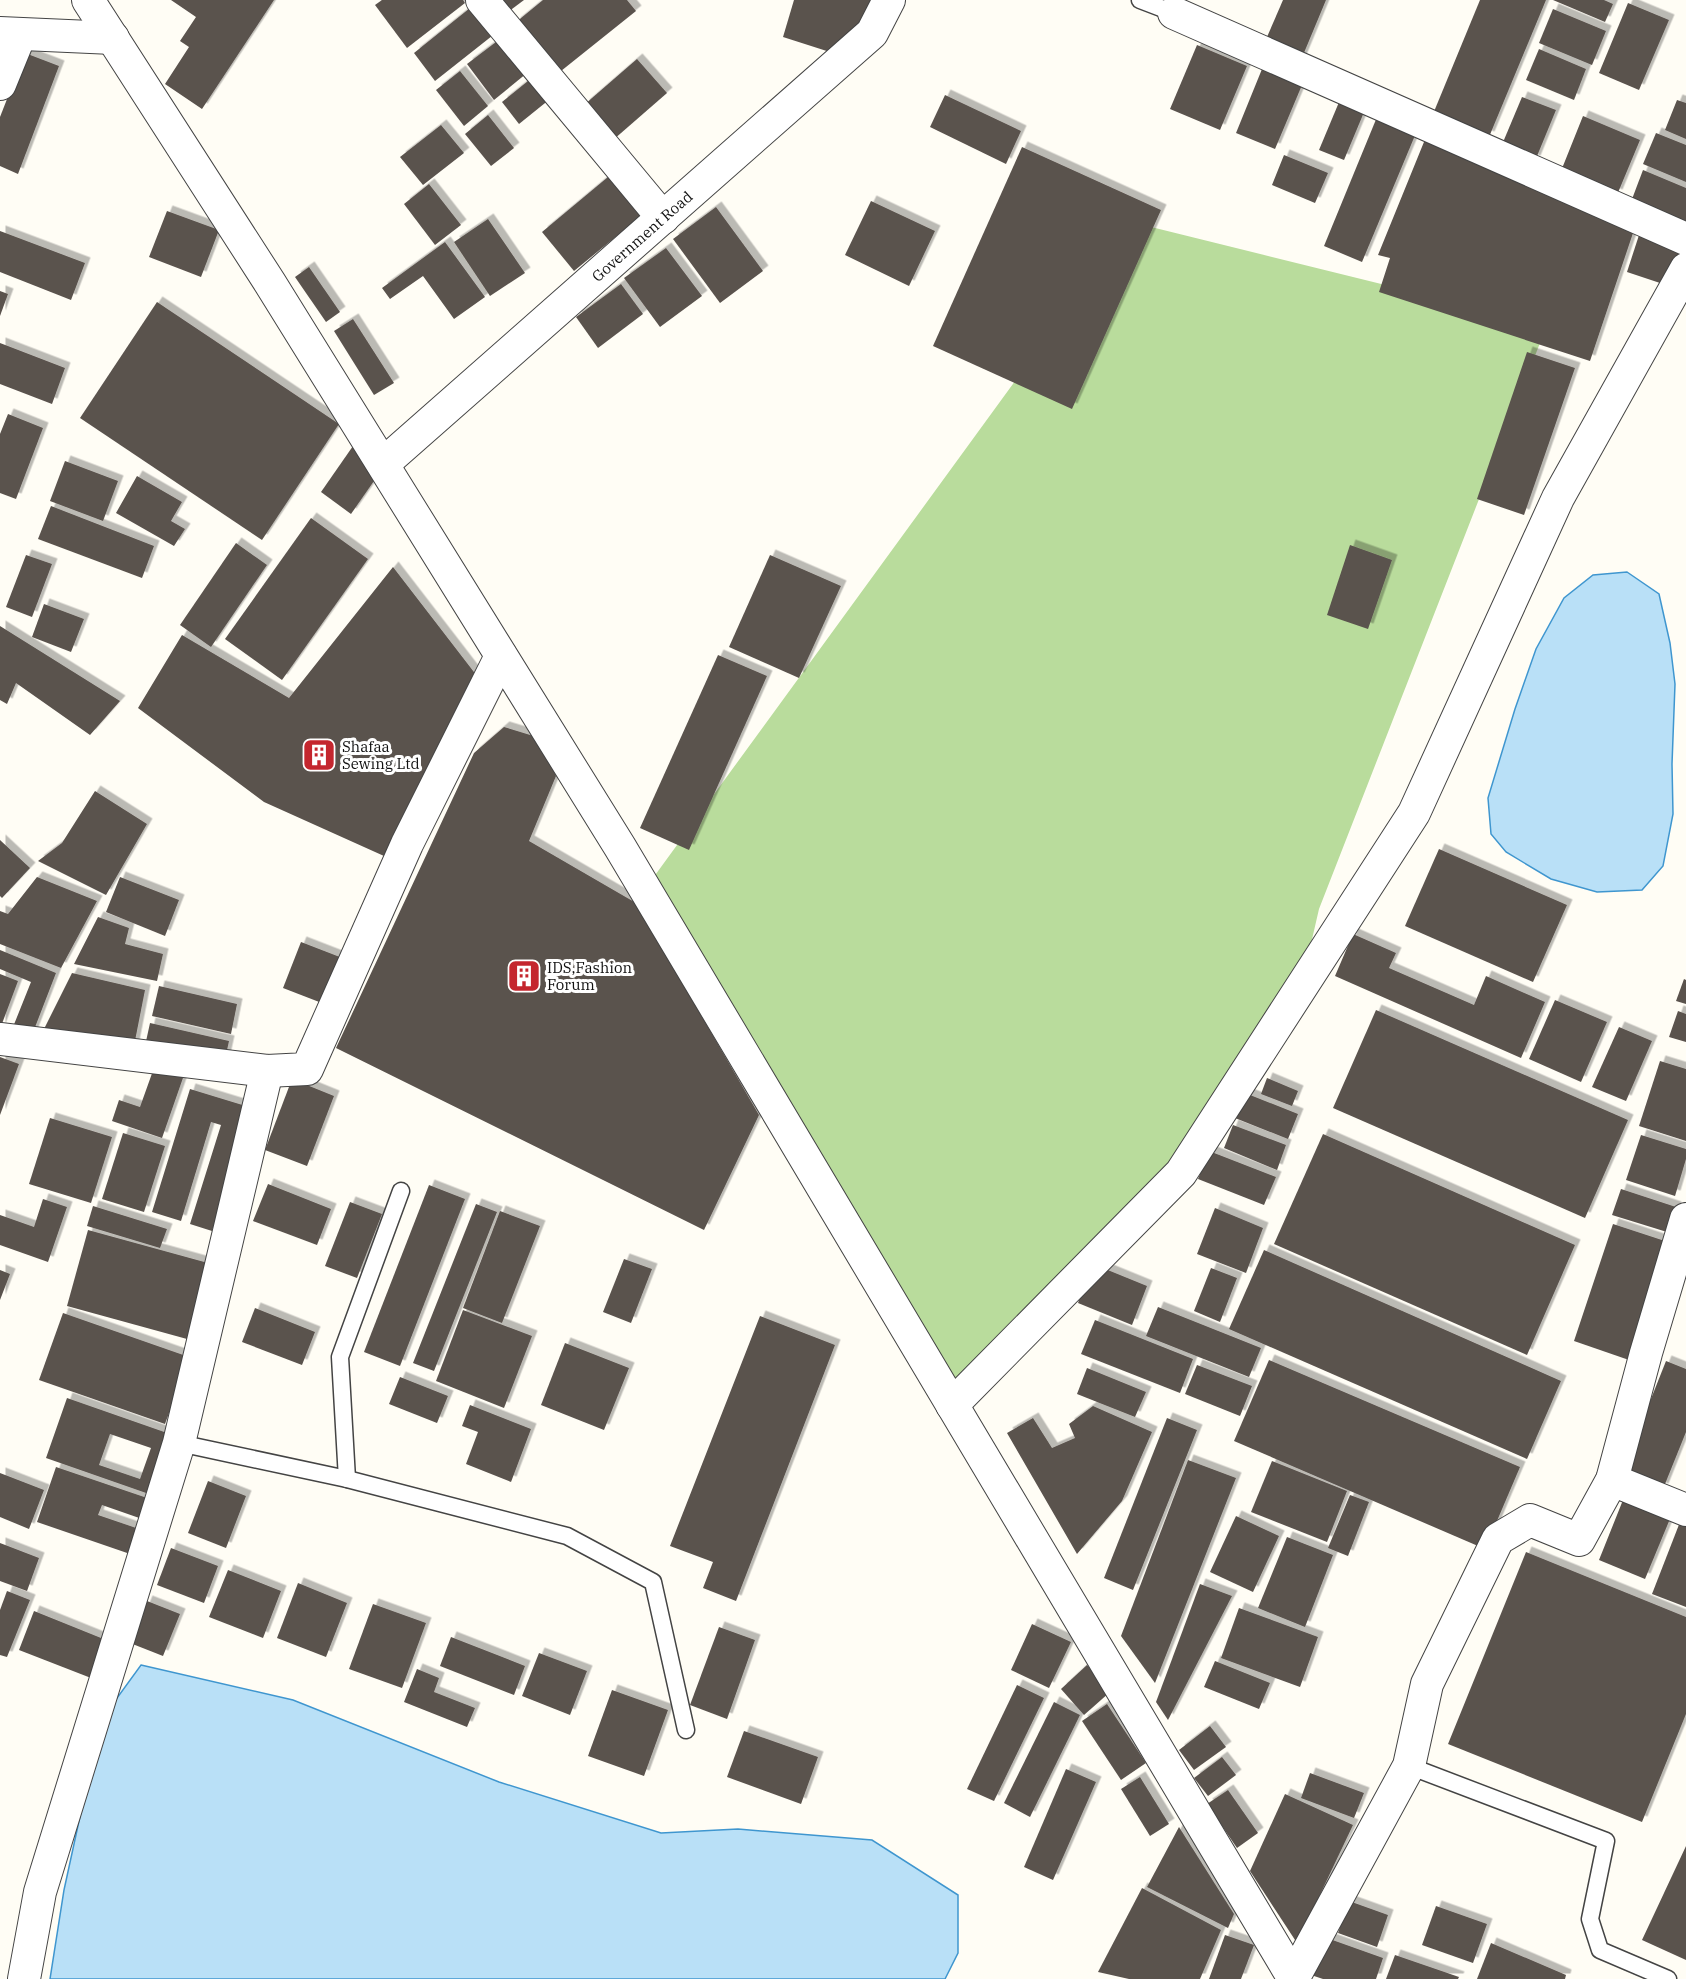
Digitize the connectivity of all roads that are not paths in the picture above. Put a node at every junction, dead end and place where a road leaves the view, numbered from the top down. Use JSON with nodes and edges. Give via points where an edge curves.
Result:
{"nodes":[{"id":1,"x":88,"y":0,"type":"edge"},
{"id":2,"x":482,"y":0,"type":"edge"},
{"id":3,"x":889,"y":0,"type":"edge"},
{"id":4,"x":1140,"y":0,"type":"edge"},
{"id":5,"x":1174,"y":13,"type":"joint"},
{"id":6,"x":10,"y":34,"type":"edge"},
{"id":7,"x":113,"y":38,"type":"junction"},
{"id":8,"x":0,"y":84,"type":"edge"},
{"id":9,"x":663,"y":218,"type":"junction"},
{"id":10,"x":1686,"y":239,"type":"edge"},
{"id":11,"x":1686,"y":269,"type":"edge"},
{"id":12,"x":383,"y":464,"type":"junction"},
{"id":13,"x":501,"y":656,"type":"junction"},
{"id":14,"x":0,"y":1039,"type":"edge"},
{"id":15,"x":267,"y":1071,"type":"junction"},
{"id":16,"x":401,"y":1191,"type":"dead end"},
{"id":17,"x":1686,"y":1219,"type":"edge"},
{"id":18,"x":952,"y":1405,"type":"junction"},
{"id":19,"x":179,"y":1443,"type":"junction"},
{"id":20,"x":347,"y":1479,"type":"junction"},
{"id":21,"x":1612,"y":1480,"type":"junction"},
{"id":22,"x":1686,"y":1510,"type":"edge"},
{"id":23,"x":686,"y":1730,"type":"dead end"},
{"id":24,"x":1409,"y":1766,"type":"junction"},
{"id":25,"x":24,"y":1979,"type":"edge"},
{"id":26,"x":1294,"y":1979,"type":"edge"},
{"id":27,"x":1668,"y":1979,"type":"edge"}],
"edges":[{"from":1,"to":7,"type":"street"},
{"from":2,"to":9,"type":"street"},
{"from":3,"to":9,"type":"street","name":"Government Road","via":[[872,33]]},
{"from":4,"to":5,"type":"lane"},
{"from":5,"to":10,"type":"street"},
{"from":6,"to":7,"type":"street"},
{"from":6,"to":8,"type":"street"},
{"from":7,"to":12,"type":"street"},
{"from":9,"to":12,"type":"street","name":"Government Road"},
{"from":11,"to":18,"type":"street","via":[[1558,498],[1414,813],[1181,1173]]},
{"from":12,"to":13,"type":"street"},
{"from":13,"to":15,"type":"street","via":[[407,844],[307,1069]]},
{"from":13,"to":18,"type":"street","via":[[620,847]]},
{"from":14,"to":15,"type":"street"},
{"from":15,"to":19,"type":"street"},
{"from":16,"to":20,"type":"lane","via":[[340,1357]]},
{"from":17,"to":21,"type":"street"},
{"from":18,"to":26,"type":"street"},
{"from":19,"to":20,"type":"lane"},
{"from":19,"to":25,"type":"street","via":[[40,1892]]},
{"from":20,"to":23,"type":"lane","via":[[567,1536],[653,1582]]},
{"from":21,"to":22,"type":"street"},
{"from":21,"to":24,"type":"street","via":[[1579,1540],[1530,1520],[1498,1539],[1428,1684]]},
{"from":24,"to":26,"type":"street"},
{"from":24,"to":27,"type":"lane","via":[[1606,1841],[1590,1918],[1600,1950]]}]}
